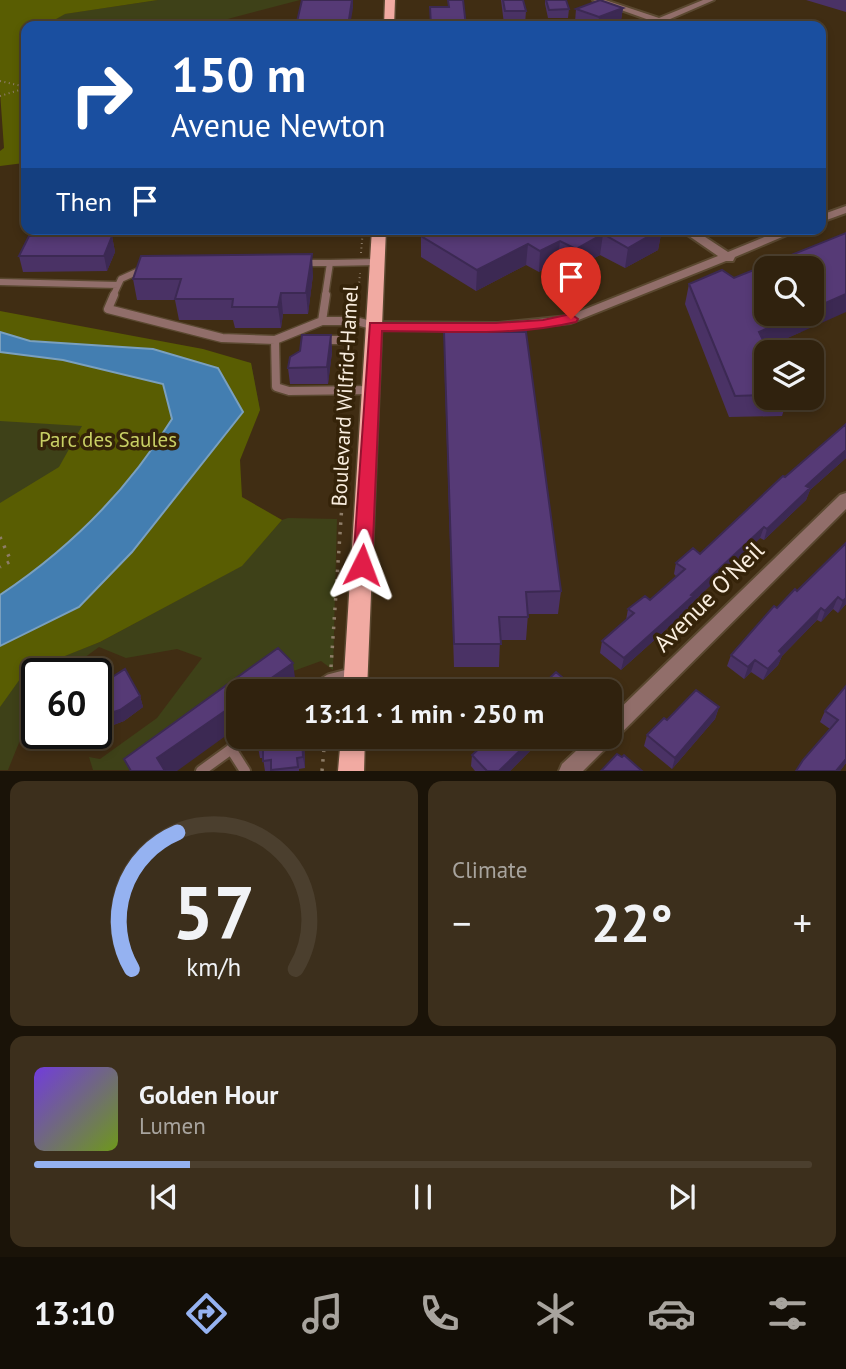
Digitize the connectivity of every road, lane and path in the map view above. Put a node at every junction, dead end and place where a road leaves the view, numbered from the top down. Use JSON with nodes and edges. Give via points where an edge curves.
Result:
{"nodes":[{"id":1,"x":390,"y":0,"type":"edge"},
{"id":2,"x":597,"y":0,"type":"edge"},
{"id":3,"x":710,"y":0,"type":"edge"},
{"id":4,"x":389,"y":21,"type":"edge"},
{"id":5,"x":660,"y":21,"type":"joint"},
{"id":6,"x":0,"y":81,"type":"edge"},
{"id":7,"x":21,"y":86,"type":"edge"},
{"id":8,"x":21,"y":89,"type":"edge"},
{"id":9,"x":0,"y":96,"type":"edge"},
{"id":10,"x":846,"y":209,"type":"edge"},
{"id":11,"x":826,"y":217,"type":"edge"},
{"id":12,"x":362,"y":235,"type":"edge"},
{"id":13,"x":379,"y":235,"type":"edge"},
{"id":14,"x":694,"y":235,"type":"edge"},
{"id":15,"x":781,"y":235,"type":"edge"},
{"id":16,"x":361,"y":251,"type":"dead end"},
{"id":17,"x":729,"y":258,"type":"junction"},
{"id":18,"x":377,"y":262,"type":"junction"},
{"id":19,"x":288,"y":263,"type":"edge"},
{"id":20,"x":330,"y":263,"type":"junction"},
{"id":21,"x":154,"y":264,"type":"edge"},
{"id":22,"x":360,"y":272,"type":"dead end"},
{"id":23,"x":0,"y":282,"type":"edge"},
{"id":24,"x":118,"y":285,"type":"junction"},
{"id":25,"x":356,"y":316,"type":"dead end"},
{"id":26,"x":322,"y":321,"type":"junction"},
{"id":27,"x":375,"y":326,"type":"junction"},
{"id":28,"x":290,"y":334,"type":"junction"},
{"id":29,"x":275,"y":340,"type":"junction"},
{"id":30,"x":340,"y":340,"type":"dead end"},
{"id":31,"x":372,"y":390,"type":"junction"},
{"id":32,"x":348,"y":423,"type":"dead end"},
{"id":33,"x":846,"y":499,"type":"edge"},
{"id":34,"x":0,"y":537,"type":"edge"},
{"id":35,"x":0,"y":567,"type":"edge"},
{"id":36,"x":330,"y":679,"type":"edge"},
{"id":37,"x":356,"y":679,"type":"edge"},
{"id":38,"x":622,"y":719,"type":"edge"},
{"id":39,"x":231,"y":749,"type":"joint"},
{"id":40,"x":324,"y":749,"type":"edge"},
{"id":41,"x":592,"y":749,"type":"edge"},
{"id":42,"x":201,"y":771,"type":"edge"},
{"id":43,"x":245,"y":771,"type":"edge"},
{"id":44,"x":322,"y":771,"type":"edge"},
{"id":45,"x":569,"y":771,"type":"edge"}],
"edges":[{"from":1,"to":4,"type":"main road"},
{"from":2,"to":5,"type":"street"},
{"from":3,"to":5,"type":"street"},
{"from":6,"to":7,"type":"path"},
{"from":8,"to":9,"type":"path"},
{"from":10,"to":11,"type":"street"},
{"from":12,"to":16,"type":"path"},
{"from":13,"to":18,"type":"main road","name":"Boulevard Wilfrid-Hamel"},
{"from":14,"to":17,"type":"street"},
{"from":15,"to":17,"type":"street"},
{"from":17,"to":27,"type":"street","via":[[561,321],[496,327]]},
{"from":18,"to":20,"type":"lane"},
{"from":18,"to":27,"type":"main road","name":"Boulevard Wilfrid-Hamel"},
{"from":19,"to":20,"type":"lane"},
{"from":20,"to":26,"type":"lane"},
{"from":21,"to":24,"type":"lane","via":[[121,279]]},
{"from":22,"to":25,"type":"path"},
{"from":23,"to":24,"type":"lane"},
{"from":24,"to":29,"type":"lane","via":[[108,309],[222,338]]},
{"from":26,"to":27,"type":"lane"},
{"from":26,"to":28,"type":"lane"},
{"from":27,"to":31,"type":"main road","name":"Boulevard Wilfrid-Hamel"},
{"from":28,"to":29,"type":"lane"},
{"from":28,"to":30,"type":"lane"},
{"from":29,"to":31,"type":"lane","via":[[276,387],[289,391]]},
{"from":31,"to":37,"type":"main road","name":"Boulevard Wilfrid-Hamel"},
{"from":32,"to":36,"type":"path"},
{"from":33,"to":38,"type":"street","name":"Avenue O'Neil"},
{"from":34,"to":35,"type":"path","via":[[11,561]]},
{"from":39,"to":42,"type":"lane"},
{"from":39,"to":43,"type":"lane"},
{"from":40,"to":44,"type":"path"},
{"from":41,"to":45,"type":"street"}]}
